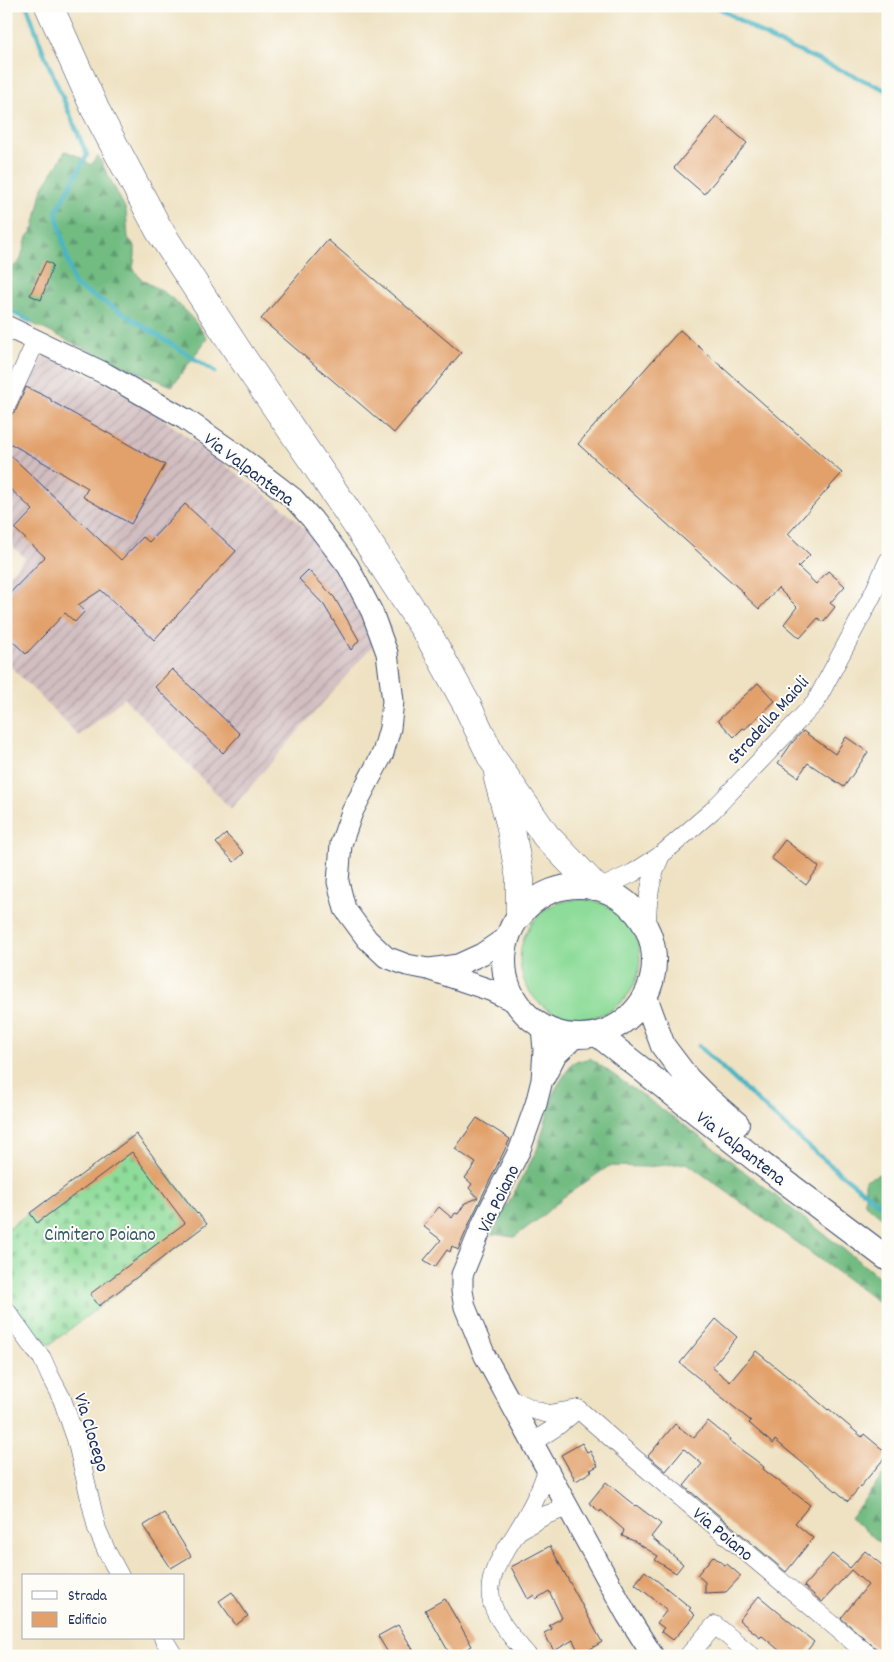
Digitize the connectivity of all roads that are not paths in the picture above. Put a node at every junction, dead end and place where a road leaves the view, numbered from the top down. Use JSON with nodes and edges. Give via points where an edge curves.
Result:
{"nodes":[{"id":1,"x":49,"y":6,"type":"edge"},
{"id":2,"x":6,"y":326,"type":"edge"},
{"id":3,"x":36,"y":340,"type":"junction"},
{"id":4,"x":6,"y":406,"type":"edge"},
{"id":5,"x":888,"y":561,"type":"edge"},
{"id":6,"x":492,"y":758,"type":"junction"},
{"id":7,"x":661,"y":855,"type":"junction"},
{"id":8,"x":597,"y":887,"type":"junction"},
{"id":9,"x":520,"y":913,"type":"junction"},
{"id":10,"x":647,"y":926,"type":"junction"},
{"id":11,"x":507,"y":937,"type":"junction"},
{"id":12,"x":428,"y":969,"type":"junction"},
{"id":13,"x":645,"y":997,"type":"junction"},
{"id":14,"x":516,"y":1002,"type":"junction"},
{"id":15,"x":542,"y":1027,"type":"junction"},
{"id":16,"x":587,"y":1035,"type":"junction"},
{"id":17,"x":542,"y":1080,"type":"junction"},
{"id":18,"x":888,"y":1238,"type":"edge"},
{"id":19,"x":888,"y":1259,"type":"edge"},
{"id":20,"x":6,"y":1310,"type":"edge"},
{"id":21,"x":507,"y":1397,"type":"junction"},
{"id":22,"x":578,"y":1409,"type":"junction"},
{"id":23,"x":533,"y":1442,"type":"junction"},
{"id":24,"x":547,"y":1469,"type":"junction"},
{"id":25,"x":568,"y":1507,"type":"junction"},
{"id":26,"x":518,"y":1531,"type":"junction"},
{"id":27,"x":119,"y":1574,"type":"edge"},
{"id":28,"x":164,"y":1640,"type":"edge"},
{"id":29,"x":520,"y":1653,"type":"edge"},
{"id":30,"x":174,"y":1656,"type":"edge"},
{"id":31,"x":653,"y":1656,"type":"edge"},
{"id":32,"x":688,"y":1656,"type":"edge"},
{"id":33,"x":752,"y":1656,"type":"edge"},
{"id":34,"x":870,"y":1656,"type":"edge"}],
"edges":[{"from":1,"to":6,"type":"highway","via":[[94,109],[158,230],[429,636]]},
{"from":2,"to":3,"type":"street","name":"Via Valpantena"},
{"from":3,"to":4,"type":"street"},
{"from":3,"to":12,"type":"street","name":"Via Valpantena","via":[[177,414],[237,455],[293,498],[348,566],[372,612],[387,654],[393,701],[384,753],[352,812],[341,844],[338,882],[345,909],[367,939],[386,957],[407,966]]},
{"from":5,"to":7,"type":"street","name":"Stradella Maioli","via":[[816,703],[712,811]]},
{"from":6,"to":8,"type":"highway","name":"Via Valpantena","via":[[546,836]]},
{"from":6,"to":9,"type":"highway","name":"Via Valpantena","via":[[510,824],[520,879]]},
{"from":7,"to":8,"type":"street","name":"Stradella Maioli","via":[[632,873]]},
{"from":7,"to":10,"type":"street","name":"Stradella Maioli","via":[[652,874]]},
{"from":8,"to":9,"type":"main road","name":"Via Valpantena","via":[[570,886],[553,890],[534,900]]},
{"from":8,"to":10,"type":"main road","name":"Via Valpantena","via":[[628,902]]},
{"from":9,"to":11,"type":"main road","name":"Via Valpantena"},
{"from":10,"to":13,"type":"main road","name":"Via Valpantena","via":[[655,954],[651,983]]},
{"from":11,"to":12,"type":"street","name":"Via Valpantena","via":[[458,965]]},
{"from":11,"to":14,"type":"main road","name":"Via Valpantena","via":[[504,970]]},
{"from":12,"to":14,"type":"street","name":"Via Valpantena"},
{"from":13,"to":16,"type":"main road","name":"Via Valpantena","via":[[633,1014],[617,1026]]},
{"from":13,"to":18,"type":"main road","name":"Via Valpantena","via":[[663,1046],[707,1098],[749,1134]]},
{"from":14,"to":15,"type":"main road","name":"Via Valpantena"},
{"from":15,"to":16,"type":"main road","name":"Via Valpantena","via":[[558,1034]]},
{"from":15,"to":17,"type":"street","name":"Via Poiano"},
{"from":16,"to":17,"type":"street","name":"Via Poiano","via":[[555,1056]]},
{"from":16,"to":19,"type":"main road","name":"Via Valpantena"},
{"from":17,"to":21,"type":"street","name":"Via Poiano","via":[[520,1149],[484,1221],[462,1275],[465,1308]]},
{"from":20,"to":27,"type":"street","name":"Via Clocego","via":[[42,1358],[62,1399],[76,1439],[96,1529]]},
{"from":21,"to":22,"type":"street","via":[[548,1414]]},
{"from":21,"to":23,"type":"street","name":"Via Poiano"},
{"from":22,"to":23,"type":"street"},
{"from":22,"to":34,"type":"street","name":"Via Poiano"},
{"from":23,"to":24,"type":"street","name":"Via Poiano"},
{"from":24,"to":25,"type":"street","name":"Via Poiano"},
{"from":24,"to":26,"type":"street","via":[[540,1490]]},
{"from":25,"to":26,"type":"street"},
{"from":25,"to":31,"type":"street","name":"Via Poiano"},
{"from":26,"to":29,"type":"street","via":[[491,1578],[490,1599]]},
{"from":28,"to":30,"type":"street"},
{"from":32,"to":33,"type":"street","via":[[715,1625]]}]}
